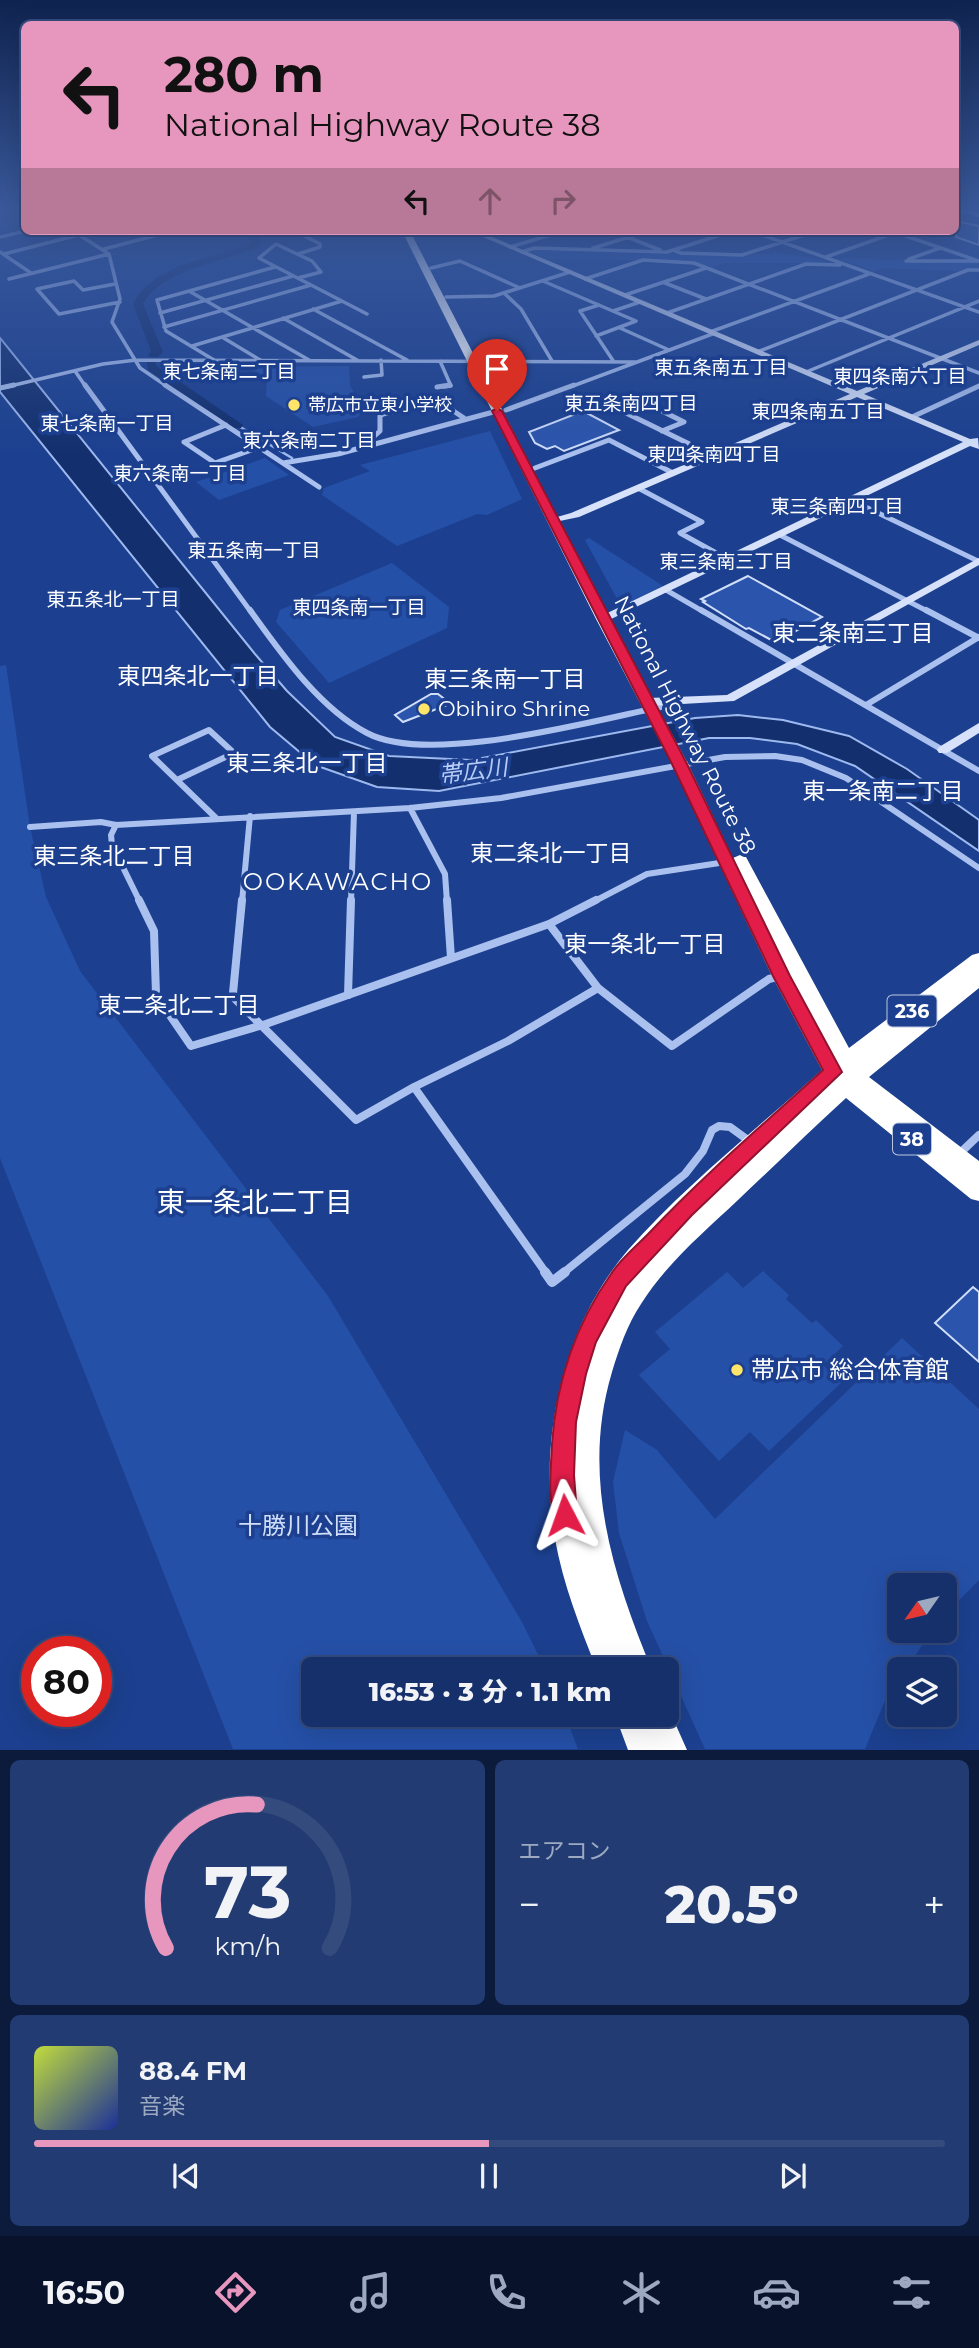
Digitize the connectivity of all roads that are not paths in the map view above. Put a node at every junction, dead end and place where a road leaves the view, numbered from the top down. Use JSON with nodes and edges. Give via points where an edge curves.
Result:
{"nodes":[{"id":1,"x":39,"y":292,"type":"edge"},
{"id":2,"x":118,"y":292,"type":"edge"},
{"id":3,"x":187,"y":292,"type":"edge"},
{"id":4,"x":190,"y":292,"type":"edge"},
{"id":5,"x":241,"y":292,"type":"edge"},
{"id":6,"x":288,"y":292,"type":"edge"},
{"id":7,"x":324,"y":292,"type":"edge"},
{"id":8,"x":438,"y":292,"type":"edge"},
{"id":9,"x":443,"y":292,"type":"edge"},
{"id":10,"x":508,"y":292,"type":"edge"},
{"id":11,"x":568,"y":292,"type":"edge"},
{"id":12,"x":617,"y":292,"type":"edge"},
{"id":13,"x":635,"y":292,"type":"edge"},
{"id":14,"x":688,"y":292,"type":"edge"},
{"id":15,"x":728,"y":292,"type":"edge"},
{"id":16,"x":769,"y":292,"type":"edge"},
{"id":17,"x":819,"y":292,"type":"edge"},
{"id":18,"x":912,"y":292,"type":"edge"},
{"id":19,"x":921,"y":292,"type":"edge"},
{"id":20,"x":504,"y":293,"type":"junction"},
{"id":21,"x":625,"y":295,"type":"junction"},
{"id":22,"x":446,"y":297,"type":"junction"},
{"id":23,"x":707,"y":299,"type":"junction"},
{"id":24,"x":206,"y":301,"type":"junction"},
{"id":25,"x":342,"y":301,"type":"junction"},
{"id":26,"x":794,"y":301,"type":"junction"},
{"id":27,"x":979,"y":301,"type":"edge"},
{"id":28,"x":120,"y":302,"type":"junction"},
{"id":29,"x":640,"y":302,"type":"junction"},
{"id":30,"x":599,"y":305,"type":"junction"},
{"id":31,"x":965,"y":307,"type":"junction"},
{"id":32,"x":313,"y":309,"type":"junction"},
{"id":33,"x":223,"y":310,"type":"junction"},
{"id":34,"x":613,"y":311,"type":"junction"},
{"id":35,"x":979,"y":312,"type":"edge"},
{"id":36,"x":160,"y":313,"type":"junction"},
{"id":37,"x":667,"y":313,"type":"junction"},
{"id":38,"x":367,"y":314,"type":"dead end"},
{"id":39,"x":283,"y":318,"type":"junction"},
{"id":40,"x":841,"y":320,"type":"junction"},
{"id":41,"x":164,"y":327,"type":"junction"},
{"id":42,"x":253,"y":327,"type":"junction"},
{"id":43,"x":619,"y":327,"type":"junction"},
{"id":44,"x":713,"y":333,"type":"junction"},
{"id":45,"x":596,"y":336,"type":"junction"},
{"id":46,"x":222,"y":337,"type":"junction"},
{"id":47,"x":889,"y":338,"type":"junction"},
{"id":48,"x":979,"y":342,"type":"edge"},
{"id":49,"x":192,"y":346,"type":"junction"},
{"id":50,"x":670,"y":350,"type":"junction"},
{"id":51,"x":757,"y":352,"type":"junction"},
{"id":52,"x":941,"y":358,"type":"junction"},
{"id":53,"x":135,"y":360,"type":"junction"},
{"id":54,"x":215,"y":360,"type":"junction"},
{"id":55,"x":261,"y":360,"type":"junction"},
{"id":56,"x":309,"y":360,"type":"junction"},
{"id":57,"x":357,"y":360,"type":"junction"},
{"id":58,"x":381,"y":360,"type":"junction"},
{"id":59,"x":407,"y":361,"type":"junction"},
{"id":60,"x":440,"y":361,"type":"junction"},
{"id":61,"x":552,"y":361,"type":"junction"},
{"id":62,"x":476,"y":362,"type":"junction"},
{"id":63,"x":614,"y":362,"type":"junction"},
{"id":64,"x":636,"y":362,"type":"junction"},
{"id":65,"x":73,"y":371,"type":"junction"},
{"id":66,"x":806,"y":372,"type":"junction"},
{"id":67,"x":979,"y":373,"type":"edge"},
{"id":68,"x":365,"y":377,"type":"dead end"},
{"id":69,"x":979,"y":386,"type":"edge"},
{"id":70,"x":436,"y":387,"type":"dead end"},
{"id":71,"x":0,"y":388,"type":"edge"},
{"id":72,"x":858,"y":394,"type":"junction"},
{"id":73,"x":501,"y":411,"type":"junction"},
{"id":74,"x":912,"y":417,"type":"junction"},
{"id":75,"x":464,"y":418,"type":"junction"},
{"id":76,"x":226,"y":425,"type":"junction"},
{"id":77,"x":662,"y":431,"type":"junction"},
{"id":78,"x":976,"y":442,"type":"edge"},
{"id":79,"x":260,"y":447,"type":"junction"},
{"id":80,"x":361,"y":448,"type":"junction"},
{"id":81,"x":714,"y":456,"type":"junction"},
{"id":82,"x":283,"y":463,"type":"junction"},
{"id":83,"x":535,"y":468,"type":"junction"},
{"id":84,"x":673,"y":473,"type":"junction"},
{"id":85,"x":319,"y":487,"type":"dead end"},
{"id":86,"x":638,"y":488,"type":"junction"},
{"id":87,"x":851,"y":500,"type":"junction"},
{"id":88,"x":558,"y":521,"type":"junction"},
{"id":89,"x":780,"y":535,"type":"junction"},
{"id":90,"x":729,"y":560,"type":"junction"},
{"id":91,"x":979,"y":561,"type":"edge"},
{"id":92,"x":666,"y":590,"type":"junction"},
{"id":93,"x":907,"y":601,"type":"junction"},
{"id":94,"x":608,"y":617,"type":"junction"},
{"id":95,"x":979,"y":638,"type":"edge"},
{"id":96,"x":794,"y":664,"type":"junction"},
{"id":97,"x":866,"y":705,"type":"junction"},
{"id":98,"x":657,"y":711,"type":"junction"},
{"id":99,"x":979,"y":727,"type":"edge"},
{"id":100,"x":943,"y":750,"type":"junction"},
{"id":101,"x":683,"y":760,"type":"junction"},
{"id":102,"x":979,"y":771,"type":"edge"},
{"id":103,"x":177,"y":780,"type":"junction"},
{"id":104,"x":410,"y":808,"type":"junction"},
{"id":105,"x":354,"y":812,"type":"junction"},
{"id":106,"x":250,"y":816,"type":"junction"},
{"id":107,"x":216,"y":818,"type":"junction"},
{"id":108,"x":116,"y":825,"type":"junction"},
{"id":109,"x":30,"y":827,"type":"dead end"},
{"id":110,"x":727,"y":861,"type":"junction"},
{"id":111,"x":979,"y":868,"type":"edge"},
{"id":112,"x":549,"y":924,"type":"junction"},
{"id":113,"x":451,"y":958,"type":"junction"},
{"id":114,"x":979,"y":960,"type":"edge"},
{"id":115,"x":781,"y":976,"type":"junction"},
{"id":116,"x":979,"y":978,"type":"edge"},
{"id":117,"x":598,"y":988,"type":"junction"},
{"id":118,"x":348,"y":995,"type":"junction"},
{"id":119,"x":263,"y":1025,"type":"junction"},
{"id":120,"x":845,"y":1075,"type":"junction"},
{"id":121,"x":414,"y":1087,"type":"junction"},
{"id":122,"x":979,"y":1135,"type":"edge"},
{"id":123,"x":754,"y":1144,"type":"junction"},
{"id":124,"x":956,"y":1156,"type":"junction"},
{"id":125,"x":979,"y":1173,"type":"edge"},
{"id":126,"x":979,"y":1192,"type":"edge"},
{"id":127,"x":606,"y":1657,"type":"edge"},
{"id":128,"x":632,"y":1657,"type":"edge"},
{"id":129,"x":634,"y":1727,"type":"edge"},
{"id":130,"x":662,"y":1727,"type":"edge"},
{"id":131,"x":643,"y":1749,"type":"edge"},
{"id":132,"x":672,"y":1749,"type":"edge"}],
"edges":[{"from":1,"to":28,"type":"street","via":[[59,314]]},
{"from":2,"to":28,"type":"street"},
{"from":3,"to":36,"type":"street","via":[[157,300]]},
{"from":4,"to":24,"type":"street"},
{"from":5,"to":24,"type":"street"},
{"from":6,"to":33,"type":"street"},
{"from":7,"to":25,"type":"street"},
{"from":8,"to":62,"type":"highway","name":"National Highway Route 38","number":"38"},
{"from":9,"to":22,"type":"highway","name":"National Highway Route 38","number":"38"},
{"from":10,"to":20,"type":"street"},
{"from":11,"to":30,"type":"street"},
{"from":12,"to":21,"type":"street"},
{"from":13,"to":21,"type":"street"},
{"from":14,"to":23,"type":"street"},
{"from":15,"to":23,"type":"street"},
{"from":16,"to":26,"type":"street"},
{"from":17,"to":26,"type":"street"},
{"from":18,"to":40,"type":"street"},
{"from":19,"to":31,"type":"street"},
{"from":20,"to":22,"type":"street"},
{"from":20,"to":61,"type":"street","via":[[521,309]]},
{"from":21,"to":29,"type":"street"},
{"from":22,"to":62,"type":"highway","name":"National Highway Route 38","number":"38"},
{"from":23,"to":37,"type":"street"},
{"from":24,"to":33,"type":"street"},
{"from":24,"to":36,"type":"street"},
{"from":25,"to":32,"type":"street"},
{"from":25,"to":38,"type":"street"},
{"from":26,"to":40,"type":"street"},
{"from":26,"to":44,"type":"street"},
{"from":27,"to":31,"type":"street"},
{"from":28,"to":53,"type":"street","via":[[112,323]]},
{"from":29,"to":34,"type":"street"},
{"from":29,"to":37,"type":"street"},
{"from":30,"to":34,"type":"street"},
{"from":30,"to":45,"type":"street","via":[[580,311]]},
{"from":31,"to":35,"type":"street"},
{"from":31,"to":47,"type":"street"},
{"from":32,"to":39,"type":"street"},
{"from":32,"to":59,"type":"street"},
{"from":33,"to":41,"type":"street"},
{"from":33,"to":42,"type":"street"},
{"from":34,"to":43,"type":"street","via":[[636,321]]},
{"from":36,"to":41,"type":"street"},
{"from":37,"to":44,"type":"street"},
{"from":39,"to":42,"type":"street"},
{"from":39,"to":57,"type":"street"},
{"from":40,"to":47,"type":"street"},
{"from":40,"to":51,"type":"street"},
{"from":41,"to":49,"type":"street"},
{"from":42,"to":46,"type":"street"},
{"from":42,"to":56,"type":"street"},
{"from":43,"to":45,"type":"street"},
{"from":43,"to":50,"type":"street"},
{"from":44,"to":50,"type":"street"},
{"from":44,"to":51,"type":"street"},
{"from":45,"to":63,"type":"street"},
{"from":46,"to":49,"type":"street"},
{"from":46,"to":55,"type":"street"},
{"from":47,"to":52,"type":"street"},
{"from":47,"to":66,"type":"street"},
{"from":48,"to":52,"type":"street"},
{"from":49,"to":54,"type":"street"},
{"from":50,"to":64,"type":"street"},
{"from":51,"to":66,"type":"street"},
{"from":52,"to":67,"type":"street"},
{"from":52,"to":72,"type":"street"},
{"from":53,"to":54,"type":"street"},
{"from":53,"to":65,"type":"street"},
{"from":53,"to":76,"type":"street","via":[[140,368]]},
{"from":54,"to":55,"type":"street"},
{"from":55,"to":56,"type":"street"},
{"from":56,"to":57,"type":"street"},
{"from":57,"to":58,"type":"street"},
{"from":58,"to":59,"type":"street"},
{"from":58,"to":68,"type":"street","via":[[382,375]]},
{"from":59,"to":60,"type":"street"},
{"from":60,"to":62,"type":"street"},
{"from":60,"to":70,"type":"street","via":[[451,386]]},
{"from":61,"to":62,"type":"street"},
{"from":61,"to":63,"type":"street"},
{"from":62,"to":73,"type":"highway","name":"National Highway Route 38","number":"38"},
{"from":63,"to":64,"type":"street"},
{"from":64,"to":73,"type":"street"},
{"from":65,"to":71,"type":"street"},
{"from":65,"to":98,"type":"street","via":[[279,650],[321,698],[367,733],[398,744],[446,745]]},
{"from":66,"to":72,"type":"street"},
{"from":69,"to":74,"type":"street"},
{"from":72,"to":74,"type":"street"},
{"from":72,"to":81,"type":"street"},
{"from":73,"to":75,"type":"street"},
{"from":73,"to":83,"type":"highway","name":"National Highway Route 38","number":"38"},
{"from":73,"to":88,"type":"highway","name":"National Highway Route 38","number":"38"},
{"from":74,"to":78,"type":"street"},
{"from":75,"to":80,"type":"street"},
{"from":75,"to":80,"type":"street","via":[[437,400],[383,414],[380,431]]},
{"from":76,"to":79,"type":"street"},
{"from":76,"to":79,"type":"street","via":[[184,442],[215,463]]},
{"from":77,"to":77,"type":"street","via":[[638,419],[626,412],[648,404],[684,422]]},
{"from":77,"to":81,"type":"street"},
{"from":78,"to":87,"type":"street"},
{"from":79,"to":82,"type":"street"},
{"from":80,"to":82,"type":"street","via":[[323,460]]},
{"from":81,"to":84,"type":"street"},
{"from":82,"to":85,"type":"street"},
{"from":83,"to":84,"type":"street","via":[[609,440]]},
{"from":83,"to":88,"type":"highway","name":"National Highway Route 38","number":"38"},
{"from":84,"to":86,"type":"street"},
{"from":86,"to":88,"type":"street"},
{"from":86,"to":90,"type":"street","via":[[702,522],[680,533]]},
{"from":87,"to":89,"type":"street"},
{"from":87,"to":91,"type":"street"},
{"from":88,"to":94,"type":"highway","name":"National Highway Route 38","number":"38"},
{"from":89,"to":90,"type":"street"},
{"from":89,"to":93,"type":"street"},
{"from":90,"to":92,"type":"street"},
{"from":91,"to":93,"type":"street"},
{"from":92,"to":94,"type":"street"},
{"from":92,"to":96,"type":"street"},
{"from":93,"to":95,"type":"street"},
{"from":93,"to":96,"type":"street"},
{"from":94,"to":98,"type":"highway","name":"National Highway Route 38","number":"38"},
{"from":95,"to":97,"type":"street"},
{"from":96,"to":97,"type":"street"},
{"from":96,"to":98,"type":"street","via":[[730,698]]},
{"from":97,"to":100,"type":"street"},
{"from":98,"to":101,"type":"highway","name":"National Highway Route 38","number":"38"},
{"from":99,"to":100,"type":"street"},
{"from":100,"to":102,"type":"street"},
{"from":101,"to":104,"type":"street","via":[[501,798]]},
{"from":101,"to":110,"type":"highway","name":"National Highway Route 38","number":"38"},
{"from":101,"to":111,"type":"street","via":[[775,756],[821,766]]},
{"from":101,"to":120,"type":"highway","name":"National Highway Route 38","number":"38"},
{"from":103,"to":103,"type":"street","via":[[189,775],[234,753],[209,730],[152,756]]},
{"from":103,"to":107,"type":"street"},
{"from":104,"to":105,"type":"street"},
{"from":104,"to":113,"type":"street","via":[[445,874]]},
{"from":105,"to":106,"type":"street"},
{"from":105,"to":118,"type":"street"},
{"from":106,"to":107,"type":"street"},
{"from":106,"to":119,"type":"street","via":[[233,993]]},
{"from":107,"to":108,"type":"street"},
{"from":108,"to":109,"type":"street"},
{"from":108,"to":119,"type":"street","via":[[112,845],[154,931],[156,995],[191,1046]]},
{"from":110,"to":112,"type":"street","via":[[647,874]]},
{"from":110,"to":115,"type":"highway","name":"National Highway Route 38","number":"38"},
{"from":112,"to":113,"type":"street"},
{"from":112,"to":117,"type":"street"},
{"from":113,"to":118,"type":"street"},
{"from":114,"to":120,"type":"highway","number":"236"},
{"from":115,"to":117,"type":"street","via":[[769,979],[672,1046]]},
{"from":115,"to":120,"type":"highway","name":"National Highway Route 38","number":"38"},
{"from":116,"to":120,"type":"highway","number":"236"},
{"from":117,"to":121,"type":"street","via":[[508,1041]]},
{"from":118,"to":119,"type":"street"},
{"from":119,"to":121,"type":"street","via":[[356,1120]]},
{"from":120,"to":123,"type":"highway"},
{"from":120,"to":124,"type":"highway","name":"National Highway Route 38","number":"38"},
{"from":120,"to":126,"type":"highway","name":"National Highway Route 38","number":"38"},
{"from":120,"to":128,"type":"highway","via":[[655,1266],[627,1306],[599,1370],[586,1427],[587,1499],[600,1570]]},
{"from":121,"to":123,"type":"street","via":[[552,1282],[685,1174],[703,1152],[712,1130],[730,1127]]},
{"from":122,"to":124,"type":"street"},
{"from":123,"to":127,"type":"highway","via":[[684,1209],[619,1279],[586,1339],[575,1374],[565,1422],[565,1515],[577,1577]]},
{"from":124,"to":125,"type":"highway","name":"National Highway Route 38","number":"38"},
{"from":129,"to":131,"type":"highway"},
{"from":130,"to":132,"type":"highway"}]}
